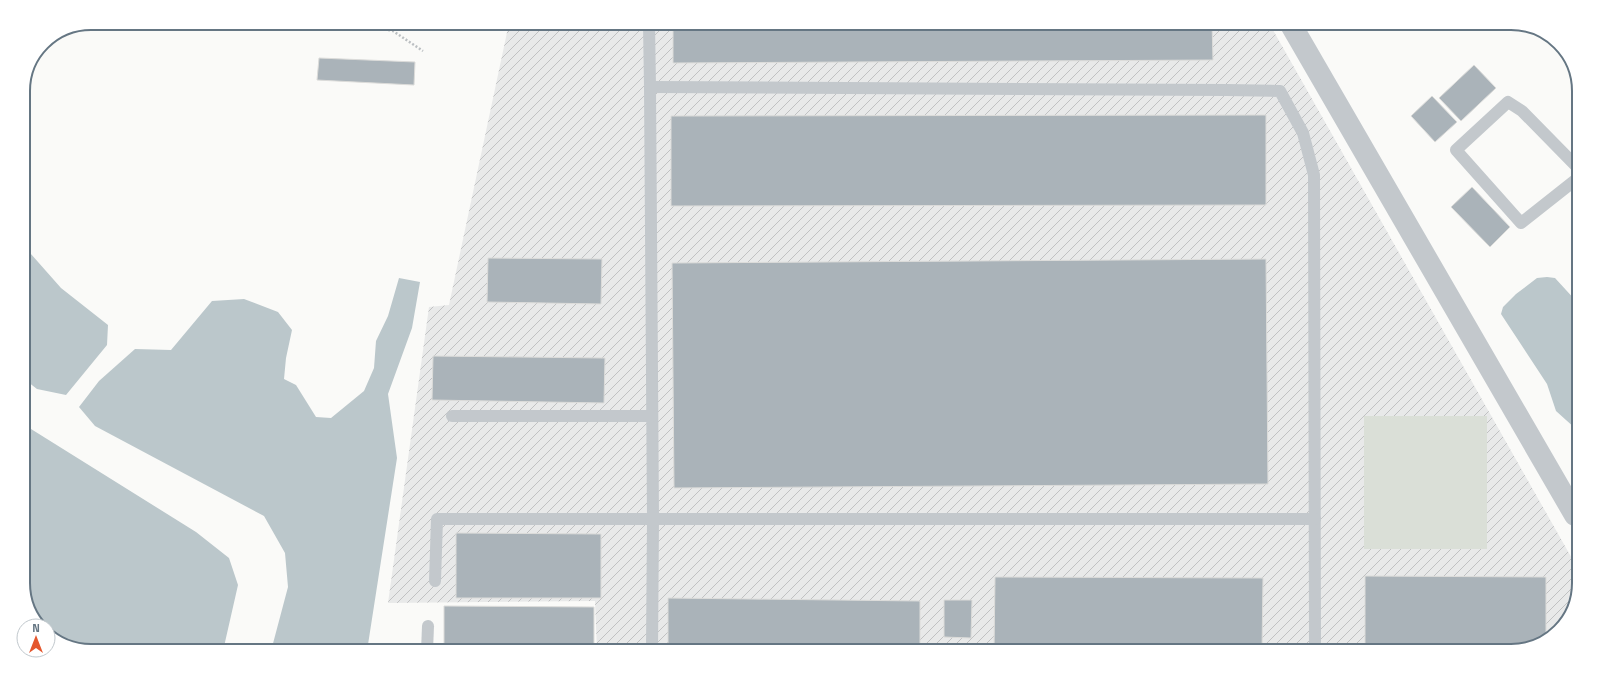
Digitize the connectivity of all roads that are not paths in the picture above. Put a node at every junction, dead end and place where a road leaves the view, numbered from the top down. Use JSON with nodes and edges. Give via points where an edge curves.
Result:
{"nodes":[{"id":1,"x":649,"y":30,"type":"edge"},
{"id":2,"x":1294,"y":30,"type":"edge"},
{"id":3,"x":650,"y":87,"type":"junction"},
{"id":4,"x":1572,"y":162,"type":"edge"},
{"id":5,"x":1572,"y":183,"type":"edge"},
{"id":6,"x":452,"y":416,"type":"dead end"},
{"id":7,"x":652,"y":416,"type":"junction"},
{"id":8,"x":1572,"y":510,"type":"edge"},
{"id":9,"x":653,"y":519,"type":"junction"},
{"id":10,"x":1315,"y":519,"type":"junction"},
{"id":11,"x":435,"y":581,"type":"dead end"},
{"id":12,"x":428,"y":626,"type":"dead end"},
{"id":13,"x":427,"y":644,"type":"edge"},
{"id":14,"x":652,"y":644,"type":"edge"},
{"id":15,"x":1315,"y":644,"type":"edge"}],
"edges":[{"from":1,"to":3,"type":"lane"},
{"from":2,"to":8,"type":"street"},
{"from":3,"to":7,"type":"lane"},
{"from":3,"to":10,"type":"lane","via":[[1280,91],[1303,133],[1314,175]]},
{"from":4,"to":5,"type":"lane","via":[[1522,111],[1508,102],[1456,150],[1521,223]]},
{"from":6,"to":7,"type":"lane"},
{"from":7,"to":9,"type":"lane"},
{"from":9,"to":10,"type":"lane"},
{"from":9,"to":11,"type":"lane","via":[[437,519]]},
{"from":9,"to":14,"type":"lane"},
{"from":10,"to":15,"type":"lane"},
{"from":12,"to":13,"type":"lane"}]}
